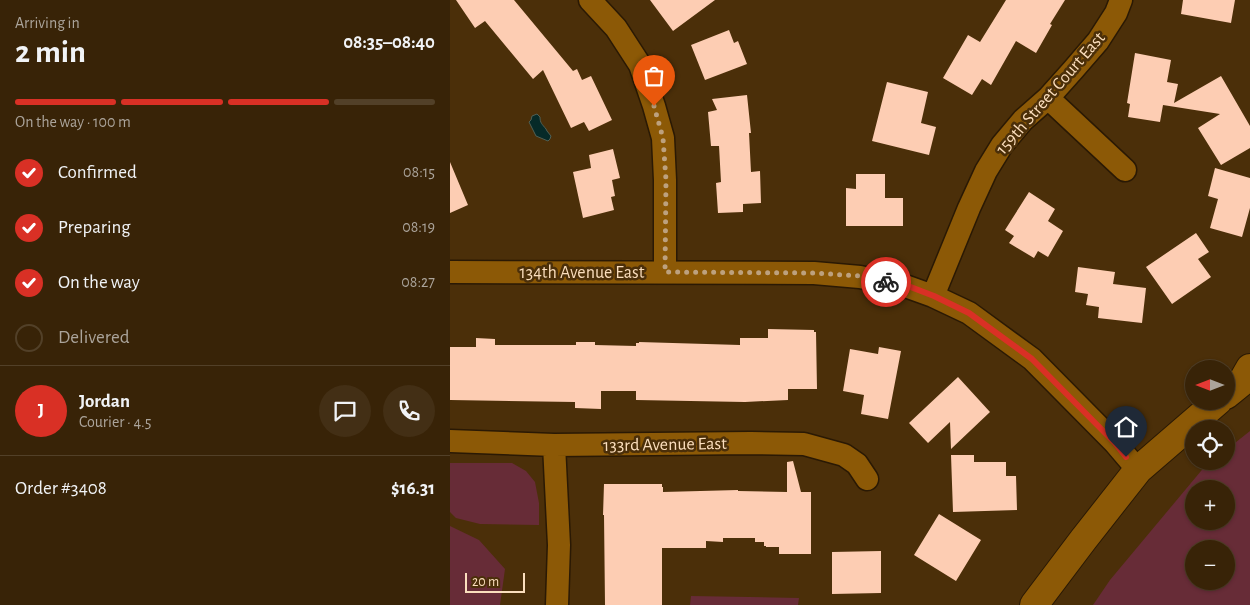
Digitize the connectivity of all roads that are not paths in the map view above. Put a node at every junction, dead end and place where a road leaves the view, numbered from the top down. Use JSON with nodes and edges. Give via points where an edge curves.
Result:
{"nodes":[{"id":1,"x":590,"y":0,"type":"edge"},
{"id":2,"x":1121,"y":0,"type":"edge"},
{"id":3,"x":1048,"y":98,"type":"junction"},
{"id":4,"x":1125,"y":170,"type":"dead end"},
{"id":5,"x":450,"y":272,"type":"edge"},
{"id":6,"x":665,"y":272,"type":"junction"},
{"id":7,"x":934,"y":296,"type":"junction"},
{"id":8,"x":1208,"y":410,"type":"edge"},
{"id":9,"x":450,"y":441,"type":"edge"},
{"id":10,"x":554,"y":445,"type":"junction"},
{"id":11,"x":1138,"y":470,"type":"junction"},
{"id":12,"x":867,"y":479,"type":"dead end"},
{"id":13,"x":557,"y":605,"type":"edge"},
{"id":14,"x":1034,"y":605,"type":"edge"}],
"edges":[{"from":1,"to":6,"type":"street","via":[[616,28],[640,64],[661,130],[666,180]]},
{"from":2,"to":3,"type":"street","name":"159th Street Court East","via":[[1098,41]]},
{"from":3,"to":4,"type":"street"},
{"from":3,"to":7,"type":"street","name":"159th Street Court East","via":[[1023,120],[986,171]]},
{"from":5,"to":6,"type":"street","name":"134th Avenue East"},
{"from":6,"to":7,"type":"street","name":"134th Avenue East","via":[[860,276],[908,286]]},
{"from":7,"to":11,"type":"street","name":"134th Avenue East","via":[[969,313],[1032,359]]},
{"from":8,"to":11,"type":"street"},
{"from":9,"to":10,"type":"street","name":"133rd Avenue East"},
{"from":10,"to":12,"type":"street","name":"133rd Avenue East","via":[[804,444],[844,454],[857,464]]},
{"from":10,"to":13,"type":"street","via":[[559,545]]},
{"from":11,"to":14,"type":"street"}]}
